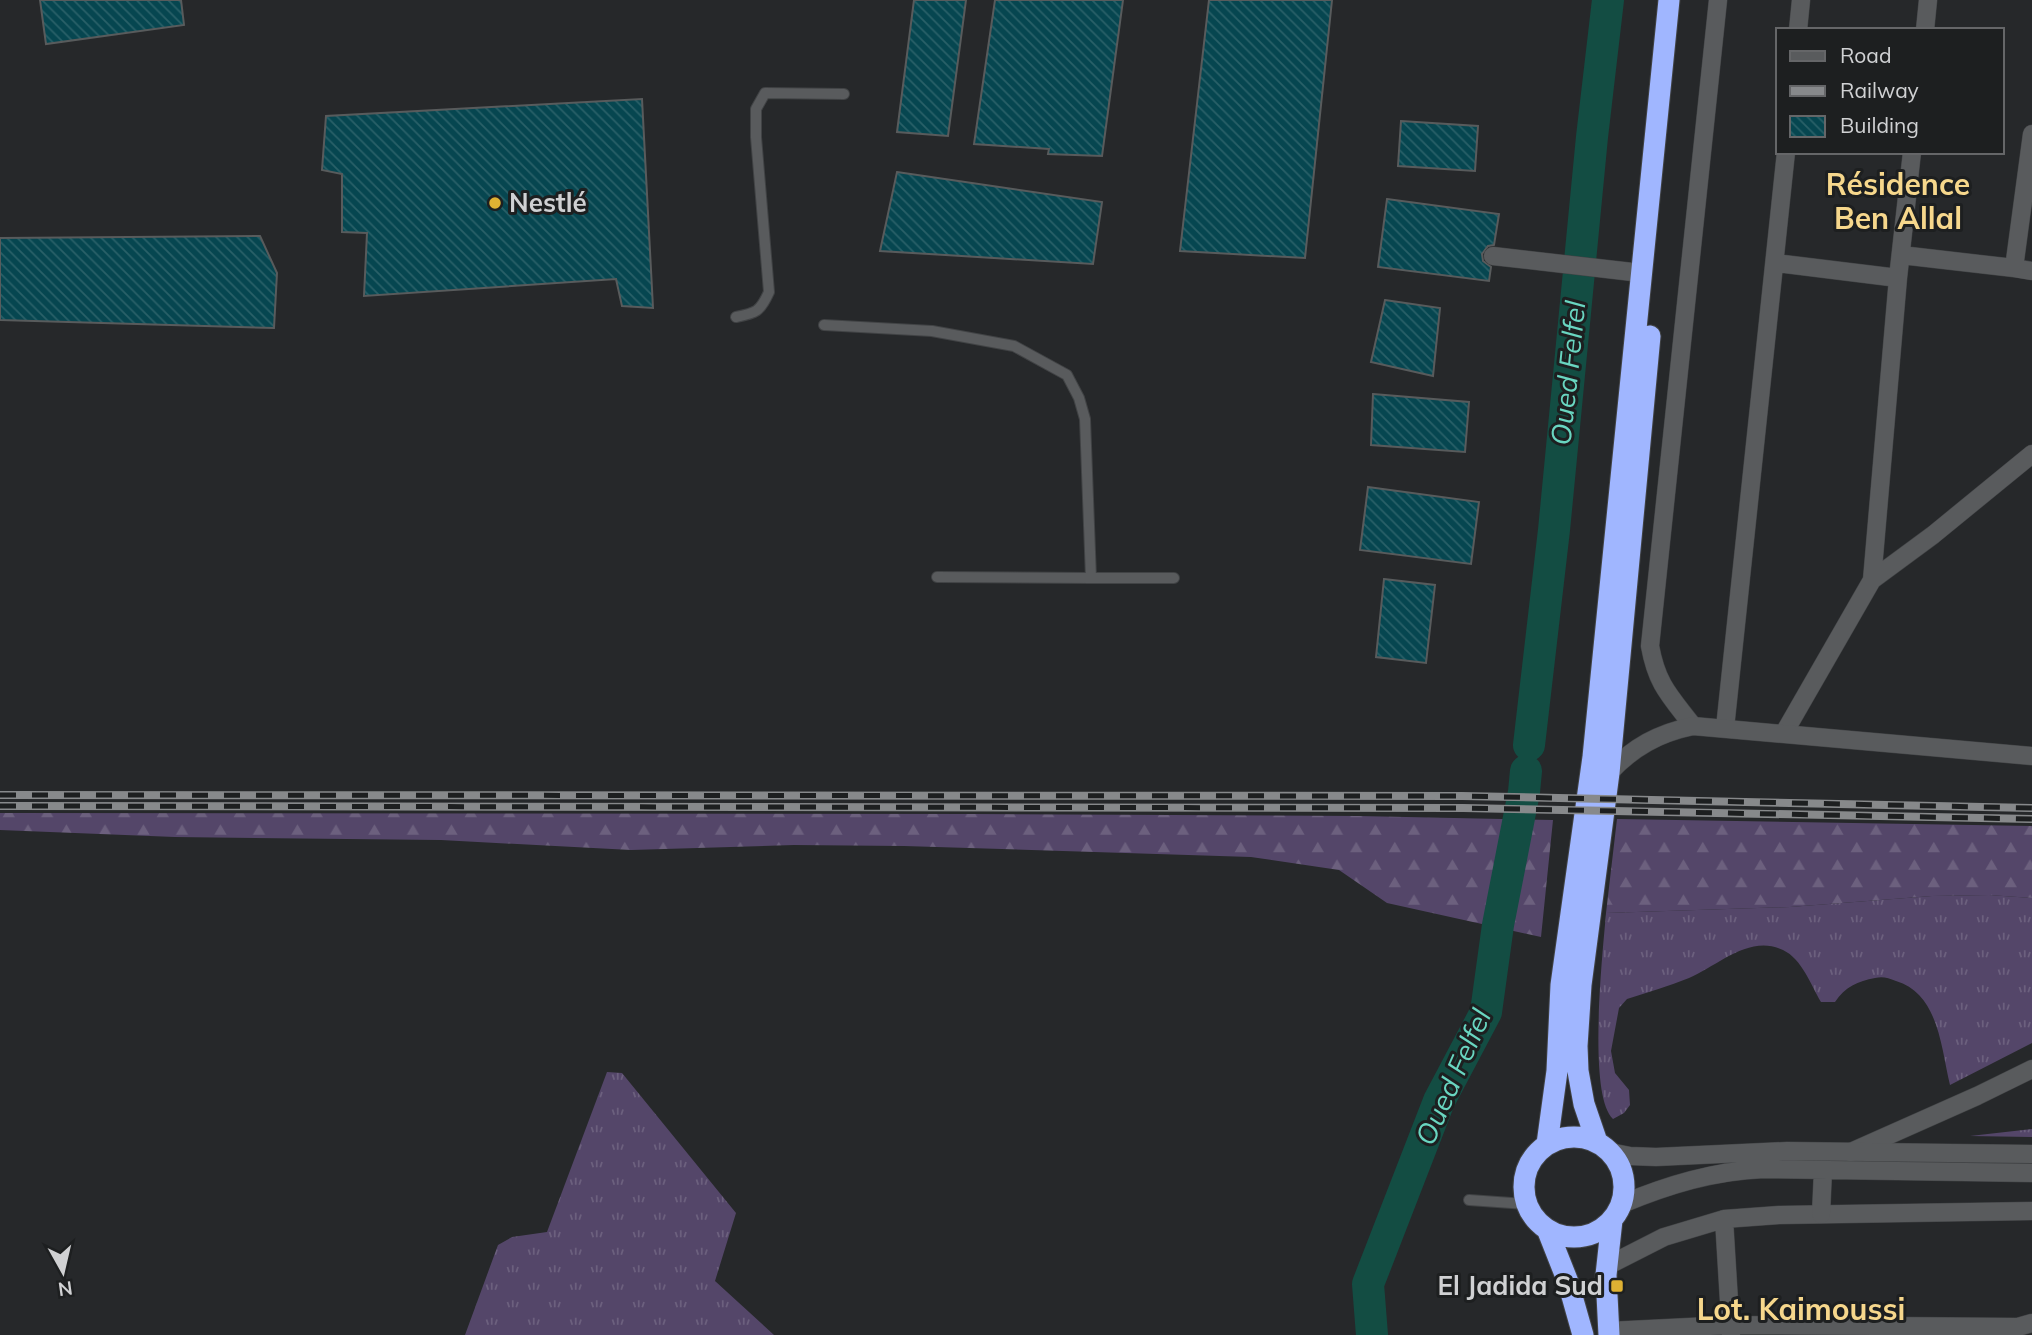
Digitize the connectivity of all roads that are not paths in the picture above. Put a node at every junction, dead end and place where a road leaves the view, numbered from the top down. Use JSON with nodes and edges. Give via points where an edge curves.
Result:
{"nodes":[{"id":1,"x":1669,"y":0,"type":"edge"},
{"id":2,"x":1680,"y":0,"type":"edge"},
{"id":3,"x":1718,"y":0,"type":"edge"},
{"id":4,"x":1801,"y":0,"type":"edge"},
{"id":5,"x":1928,"y":0,"type":"edge"},
{"id":6,"x":1798,"y":28,"type":"edge"},
{"id":7,"x":1925,"y":28,"type":"edge"},
{"id":8,"x":844,"y":94,"type":"dead end"},
{"id":9,"x":2032,"y":134,"type":"edge"},
{"id":10,"x":1786,"y":154,"type":"edge"},
{"id":11,"x":1912,"y":154,"type":"edge"},
{"id":12,"x":1901,"y":255,"type":"junction"},
{"id":13,"x":1493,"y":256,"type":"dead end"},
{"id":14,"x":1776,"y":263,"type":"junction"},
{"id":15,"x":2023,"y":270,"type":"edge"},
{"id":16,"x":1641,"y":274,"type":"junction"},
{"id":17,"x":1898,"y":278,"type":"junction"},
{"id":18,"x":736,"y":317,"type":"dead end"},
{"id":19,"x":824,"y":326,"type":"dead end"},
{"id":20,"x":2032,"y":454,"type":"edge"},
{"id":21,"x":937,"y":576,"type":"dead end"},
{"id":22,"x":1091,"y":578,"type":"junction"},
{"id":23,"x":1174,"y":578,"type":"dead end"},
{"id":24,"x":1872,"y":580,"type":"junction"},
{"id":25,"x":1693,"y":726,"type":"junction"},
{"id":26,"x":1725,"y":728,"type":"junction"},
{"id":27,"x":1784,"y":733,"type":"junction"},
{"id":28,"x":2032,"y":756,"type":"edge"},
{"id":29,"x":1609,"y":773,"type":"junction"},
{"id":30,"x":2032,"y":1069,"type":"edge"},
{"id":31,"x":1547,"y":1144,"type":"junction"},
{"id":32,"x":1603,"y":1147,"type":"junction"},
{"id":33,"x":1851,"y":1152,"type":"junction"},
{"id":34,"x":2032,"y":1154,"type":"edge"},
{"id":35,"x":1823,"y":1170,"type":"junction"},
{"id":36,"x":2032,"y":1173,"type":"edge"},
{"id":37,"x":1469,"y":1200,"type":"dead end"},
{"id":38,"x":1526,"y":1204,"type":"junction"},
{"id":39,"x":2032,"y":1211,"type":"edge"},
{"id":40,"x":1617,"y":1212,"type":"junction"},
{"id":41,"x":1821,"y":1214,"type":"junction"},
{"id":42,"x":1724,"y":1219,"type":"junction"},
{"id":43,"x":1547,"y":1229,"type":"junction"},
{"id":44,"x":1607,"y":1266,"type":"junction"},
{"id":45,"x":2032,"y":1323,"type":"edge"},
{"id":46,"x":1730,"y":1330,"type":"edge"},
{"id":47,"x":1609,"y":1333,"type":"edge"},
{"id":48,"x":1583,"y":1335,"type":"edge"}],
"edges":[{"from":1,"to":16,"type":"highway"},
{"from":2,"to":29,"type":"highway"},
{"from":3,"to":25,"type":"street","via":[[1650,646],[1663,687]]},
{"from":4,"to":6,"type":"street"},
{"from":5,"to":7,"type":"street"},
{"from":8,"to":18,"type":"lane","via":[[765,93],[756,109],[769,292],[753,314]]},
{"from":9,"to":15,"type":"street"},
{"from":10,"to":14,"type":"street"},
{"from":11,"to":12,"type":"street"},
{"from":12,"to":15,"type":"street"},
{"from":12,"to":17,"type":"street"},
{"from":13,"to":16,"type":"street"},
{"from":14,"to":17,"type":"street"},
{"from":14,"to":26,"type":"street"},
{"from":16,"to":31,"type":"highway"},
{"from":17,"to":24,"type":"street"},
{"from":19,"to":22,"type":"lane","via":[[932,331],[1014,346],[1067,375],[1084,419]]},
{"from":20,"to":24,"type":"street"},
{"from":21,"to":22,"type":"lane"},
{"from":22,"to":23,"type":"lane"},
{"from":24,"to":27,"type":"street"},
{"from":25,"to":26,"type":"street"},
{"from":25,"to":29,"type":"street","via":[[1647,742]]},
{"from":26,"to":27,"type":"street"},
{"from":27,"to":28,"type":"street"},
{"from":29,"to":32,"type":"highway","via":[[1577,1046],[1582,1095]]},
{"from":30,"to":33,"type":"street"},
{"from":31,"to":32,"type":"highway","via":[[1567,1137]]},
{"from":31,"to":38,"type":"highway","via":[[1526,1170]]},
{"from":32,"to":33,"type":"street","via":[[1630,1156],[1656,1157]]},
{"from":32,"to":40,"type":"highway","via":[[1617,1161],[1624,1181]]},
{"from":33,"to":34,"type":"street"},
{"from":35,"to":36,"type":"street"},
{"from":35,"to":40,"type":"street","via":[[1712,1174],[1661,1188]]},
{"from":35,"to":41,"type":"street"},
{"from":37,"to":38,"type":"lane"},
{"from":38,"to":43,"type":"highway"},
{"from":39,"to":41,"type":"street"},
{"from":40,"to":43,"type":"highway","via":[[1605,1227],[1586,1236],[1566,1237]]},
{"from":40,"to":44,"type":"highway"},
{"from":41,"to":42,"type":"street"},
{"from":42,"to":44,"type":"street","via":[[1664,1237]]},
{"from":42,"to":46,"type":"street"},
{"from":43,"to":48,"type":"highway","via":[[1569,1282]]},
{"from":44,"to":47,"type":"highway"},
{"from":45,"to":46,"type":"street"},
{"from":46,"to":47,"type":"street"}]}
